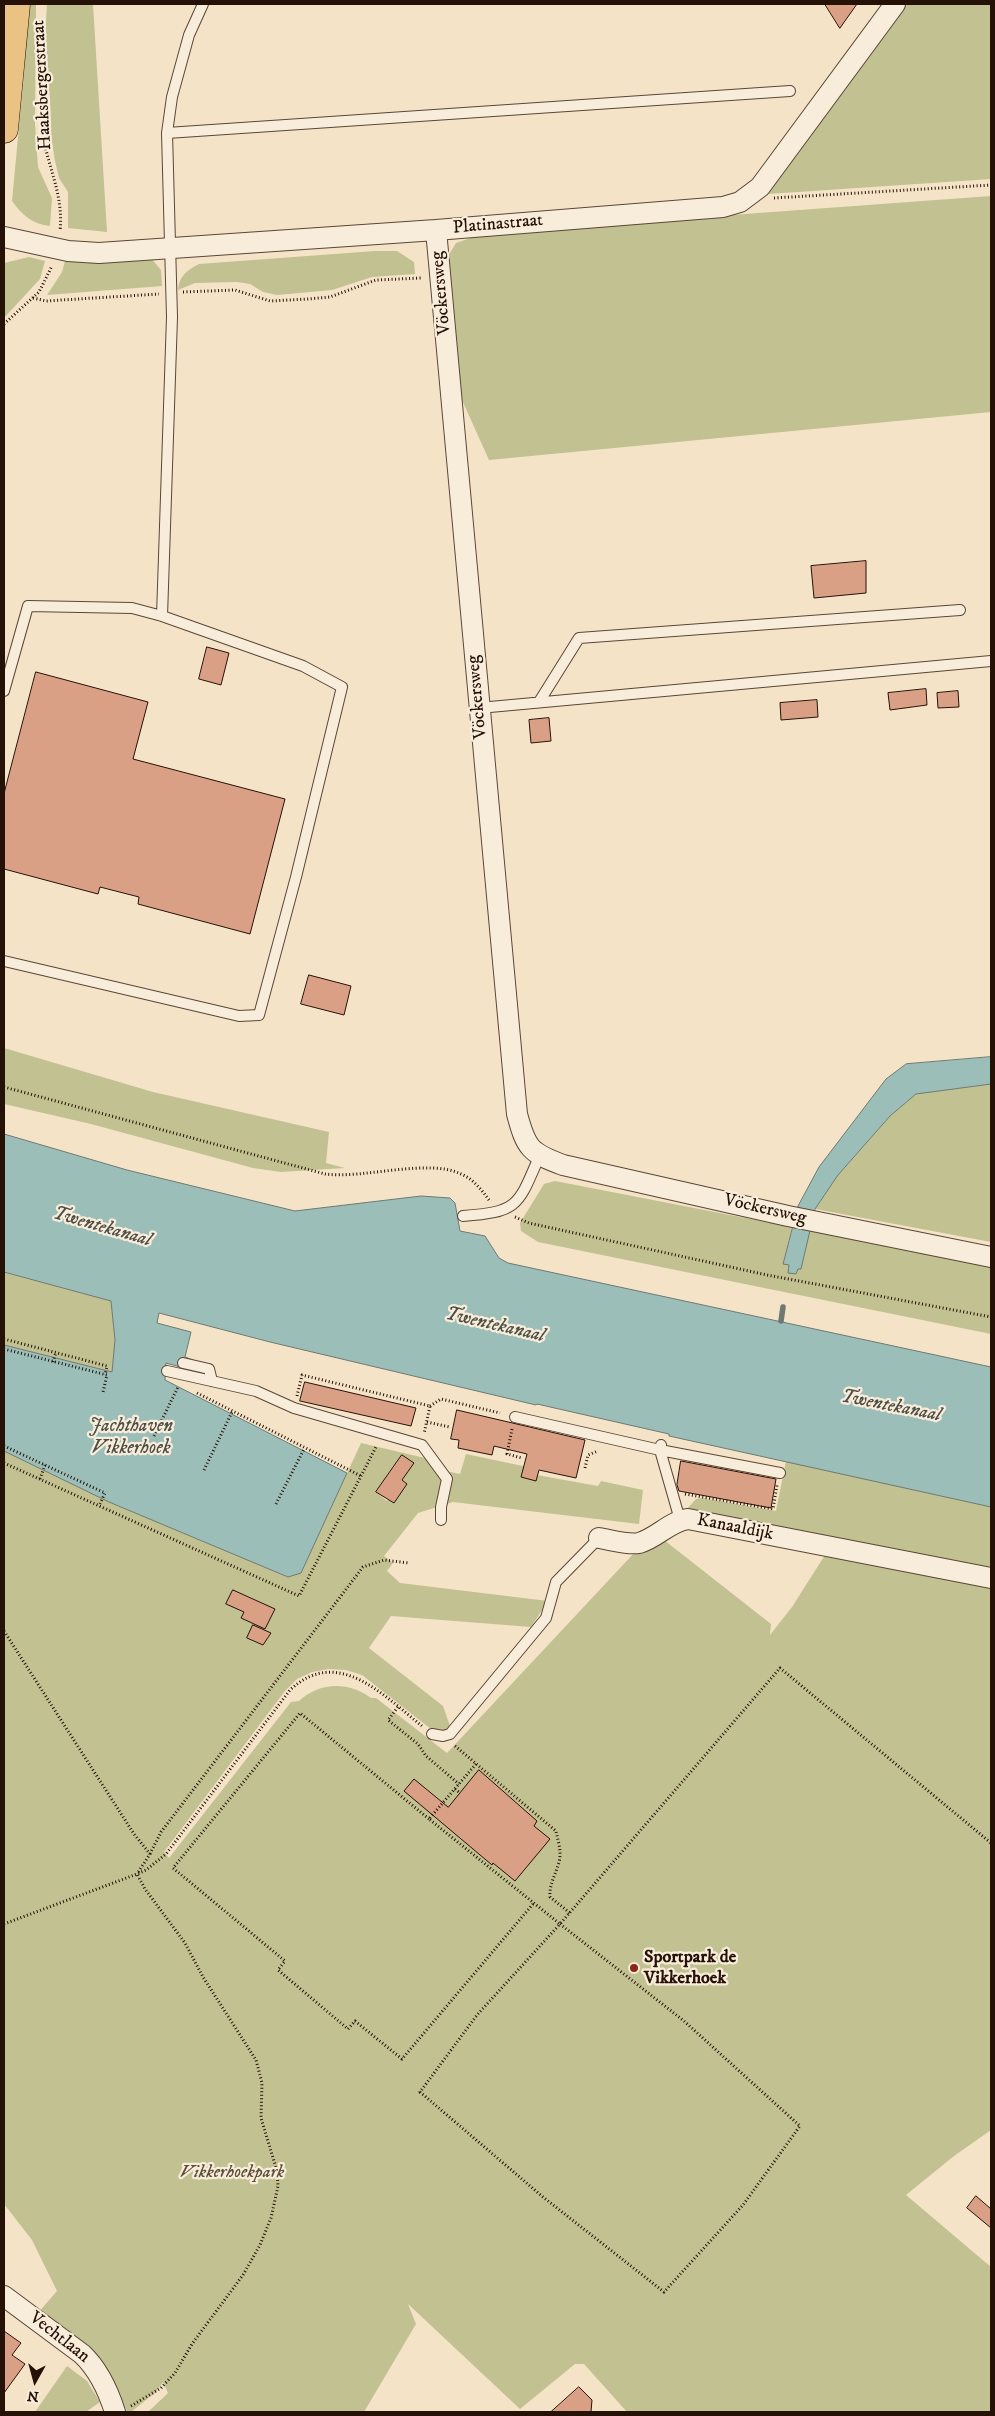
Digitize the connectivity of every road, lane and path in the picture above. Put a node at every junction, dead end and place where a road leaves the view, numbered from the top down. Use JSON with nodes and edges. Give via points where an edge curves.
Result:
{"nodes":[{"id":1,"x":203,"y":4,"type":"edge"},
{"id":2,"x":895,"y":4,"type":"edge"},
{"id":3,"x":28,"y":8,"type":"edge"},
{"id":4,"x":790,"y":91,"type":"dead end"},
{"id":5,"x":4,"y":129,"type":"edge"},
{"id":6,"x":167,"y":133,"type":"junction"},
{"id":7,"x":991,"y":185,"type":"edge"},
{"id":8,"x":751,"y":195,"type":"junction"},
{"id":9,"x":436,"y":230,"type":"junction"},
{"id":10,"x":4,"y":237,"type":"edge"},
{"id":11,"x":170,"y":247,"type":"junction"},
{"id":12,"x":57,"y":248,"type":"junction"},
{"id":13,"x":440,"y":277,"type":"junction"},
{"id":14,"x":171,"y":293,"type":"junction"},
{"id":15,"x":33,"y":298,"type":"junction"},
{"id":16,"x":4,"y":324,"type":"edge"},
{"id":17,"x":960,"y":610,"type":"dead end"},
{"id":18,"x":162,"y":616,"type":"junction"},
{"id":19,"x":991,"y":661,"type":"edge"},
{"id":20,"x":4,"y":691,"type":"edge"},
{"id":21,"x":539,"y":702,"type":"junction"},
{"id":22,"x":479,"y":708,"type":"junction"},
{"id":23,"x":4,"y":961,"type":"edge"},
{"id":24,"x":4,"y":1087,"type":"edge"},
{"id":25,"x":539,"y":1157,"type":"junction"},
{"id":26,"x":505,"y":1211,"type":"junction"},
{"id":27,"x":463,"y":1216,"type":"dead end"},
{"id":28,"x":991,"y":1257,"type":"edge"},
{"id":29,"x":991,"y":1318,"type":"edge"},
{"id":30,"x":4,"y":1338,"type":"edge"},
{"id":31,"x":4,"y":1349,"type":"edge"},
{"id":32,"x":56,"y":1352,"type":"junction"},
{"id":33,"x":53,"y":1362,"type":"junction"},
{"id":34,"x":183,"y":1363,"type":"dead end"},
{"id":35,"x":167,"y":1371,"type":"joint"},
{"id":36,"x":105,"y":1375,"type":"junction"},
{"id":37,"x":212,"y":1380,"type":"junction"},
{"id":38,"x":180,"y":1384,"type":"junction"},
{"id":39,"x":103,"y":1392,"type":"dead end"},
{"id":40,"x":430,"y":1406,"type":"junction"},
{"id":41,"x":294,"y":1408,"type":"junction"},
{"id":42,"x":232,"y":1412,"type":"junction"},
{"id":43,"x":500,"y":1413,"type":"dead end"},
{"id":44,"x":515,"y":1416,"type":"joint"},
{"id":45,"x":427,"y":1422,"type":"junction"},
{"id":46,"x":450,"y":1427,"type":"dead end"},
{"id":47,"x":383,"y":1433,"type":"junction"},
{"id":48,"x":154,"y":1436,"type":"dead end"},
{"id":49,"x":603,"y":1437,"type":"junction"},
{"id":50,"x":422,"y":1445,"type":"junction"},
{"id":51,"x":4,"y":1446,"type":"edge"},
{"id":52,"x":661,"y":1447,"type":"junction"},
{"id":53,"x":304,"y":1449,"type":"junction"},
{"id":54,"x":522,"y":1458,"type":"dead end"},
{"id":55,"x":4,"y":1463,"type":"edge"},
{"id":56,"x":45,"y":1465,"type":"junction"},
{"id":57,"x":585,"y":1468,"type":"dead end"},
{"id":58,"x":204,"y":1470,"type":"dead end"},
{"id":59,"x":780,"y":1473,"type":"joint"},
{"id":60,"x":361,"y":1476,"type":"junction"},
{"id":61,"x":40,"y":1479,"type":"junction"},
{"id":62,"x":672,"y":1492,"type":"junction"},
{"id":63,"x":276,"y":1504,"type":"dead end"},
{"id":64,"x":99,"y":1506,"type":"junction"},
{"id":65,"x":441,"y":1520,"type":"dead end"},
{"id":66,"x":680,"y":1520,"type":"junction"},
{"id":67,"x":599,"y":1538,"type":"joint"},
{"id":68,"x":409,"y":1563,"type":"dead end"},
{"id":69,"x":991,"y":1578,"type":"edge"},
{"id":70,"x":4,"y":1630,"type":"edge"},
{"id":71,"x":398,"y":1707,"type":"junction"},
{"id":72,"x":432,"y":1734,"type":"joint"},
{"id":73,"x":450,"y":1734,"type":"junction"},
{"id":74,"x":476,"y":1764,"type":"junction"},
{"id":75,"x":459,"y":1784,"type":"junction"},
{"id":76,"x":455,"y":1789,"type":"junction"},
{"id":77,"x":460,"y":1793,"type":"dead end"},
{"id":78,"x":429,"y":1819,"type":"junction"},
{"id":79,"x":991,"y":1843,"type":"edge"},
{"id":80,"x":150,"y":1854,"type":"junction"},
{"id":81,"x":137,"y":1874,"type":"junction"},
{"id":82,"x":533,"y":1904,"type":"junction"},
{"id":83,"x":570,"y":1912,"type":"junction"},
{"id":84,"x":4,"y":1924,"type":"edge"},
{"id":85,"x":560,"y":1924,"type":"junction"},
{"id":86,"x":5,"y":2299,"type":"edge"},
{"id":87,"x":115,"y":2412,"type":"edge"}],
"edges":[{"from":1,"to":6,"type":"lane","via":[[188,35],[172,97]]},
{"from":2,"to":8,"type":"street","name":"Platinastraat"},
{"from":3,"to":5,"type":"main road","name":"Haaksbergerstraat"},
{"from":3,"to":12,"type":"path","name":"Haaksbergerstraat","via":[[42,130],[62,213]]},
{"from":4,"to":6,"type":"lane"},
{"from":6,"to":11,"type":"lane"},
{"from":7,"to":8,"type":"path","via":[[764,199]]},
{"from":8,"to":9,"type":"street","name":"Platinastraat","via":[[723,207]]},
{"from":9,"to":11,"type":"street","name":"Platinastraat"},
{"from":9,"to":13,"type":"street","name":"Vöckersweg"},
{"from":10,"to":12,"type":"street","name":"Platinastraat"},
{"from":11,"to":12,"type":"street","name":"Platinastraat","via":[[99,253]]},
{"from":11,"to":14,"type":"lane"},
{"from":12,"to":15,"type":"path","name":"Haaksbergerstraat","via":[[44,284]]},
{"from":13,"to":14,"type":"path","via":[[376,280],[330,297],[308,299],[270,300],[235,290]]},
{"from":13,"to":22,"type":"street","name":"Vöckersweg"},
{"from":14,"to":15,"type":"path"},
{"from":14,"to":18,"type":"lane"},
{"from":15,"to":16,"type":"path","name":"Haaksbergerstraat"},
{"from":17,"to":21,"type":"lane","via":[[579,638]]},
{"from":18,"to":20,"type":"lane","via":[[132,608],[28,606]]},
{"from":18,"to":23,"type":"lane","via":[[303,666],[342,686],[259,1016],[239,1016]]},
{"from":19,"to":21,"type":"lane"},
{"from":21,"to":22,"type":"lane"},
{"from":22,"to":25,"type":"street","name":"Vöckersweg","via":[[517,1114],[522,1134]]},
{"from":24,"to":26,"type":"path","via":[[326,1174],[427,1168],[448,1170],[471,1180],[490,1201]]},
{"from":25,"to":26,"type":"lane","via":[[518,1200]]},
{"from":25,"to":28,"type":"street","name":"Vöckersweg","via":[[788,1216]]},
{"from":26,"to":27,"type":"lane"},
{"from":26,"to":29,"type":"path","via":[[529,1223],[767,1275]]},
{"from":30,"to":32,"type":"path"},
{"from":31,"to":33,"type":"path"},
{"from":32,"to":33,"type":"path"},
{"from":32,"to":36,"type":"path","via":[[107,1366]]},
{"from":33,"to":36,"type":"path"},
{"from":34,"to":37,"type":"lane","via":[[209,1370]]},
{"from":35,"to":37,"type":"lane"},
{"from":35,"to":38,"type":"path"},
{"from":36,"to":39,"type":"path"},
{"from":37,"to":41,"type":"lane","via":[[256,1391]]},
{"from":38,"to":42,"type":"path"},
{"from":38,"to":48,"type":"path"},
{"from":40,"to":41,"type":"path","via":[[302,1375]]},
{"from":40,"to":43,"type":"path","via":[[441,1399]]},
{"from":40,"to":45,"type":"path"},
{"from":41,"to":47,"type":"lane"},
{"from":42,"to":53,"type":"path"},
{"from":42,"to":58,"type":"path"},
{"from":44,"to":49,"type":"lane"},
{"from":44,"to":54,"type":"path","via":[[507,1454]]},
{"from":45,"to":46,"type":"path"},
{"from":45,"to":50,"type":"path"},
{"from":47,"to":50,"type":"lane"},
{"from":47,"to":60,"type":"path"},
{"from":49,"to":52,"type":"lane"},
{"from":49,"to":57,"type":"path","via":[[601,1449],[588,1455]]},
{"from":50,"to":65,"type":"lane","via":[[447,1480]]},
{"from":51,"to":56,"type":"path"},
{"from":52,"to":59,"type":"lane"},
{"from":52,"to":62,"type":"lane"},
{"from":53,"to":60,"type":"path"},
{"from":53,"to":63,"type":"path"},
{"from":55,"to":61,"type":"path"},
{"from":56,"to":61,"type":"path"},
{"from":56,"to":64,"type":"path","via":[[105,1492]]},
{"from":59,"to":62,"type":"path","via":[[773,1509]]},
{"from":60,"to":64,"type":"path","via":[[299,1596]]},
{"from":61,"to":64,"type":"path"},
{"from":62,"to":66,"type":"lane"},
{"from":66,"to":67,"type":"street","name":"Kanaaldijk","via":[[638,1543]]},
{"from":66,"to":69,"type":"street","name":"Kanaaldijk"},
{"from":67,"to":73,"type":"lane","name":"Kanaaldijk","via":[[556,1582],[546,1618]]},
{"from":68,"to":80,"type":"path","via":[[384,1560],[363,1567],[161,1832]]},
{"from":70,"to":80,"type":"path"},
{"from":71,"to":72,"type":"path"},
{"from":71,"to":75,"type":"path","via":[[388,1720]]},
{"from":71,"to":81,"type":"path","via":[[362,1680],[343,1673],[314,1675],[296,1684],[166,1854]]},
{"from":72,"to":73,"type":"lane"},
{"from":73,"to":74,"type":"path","via":[[456,1748]]},
{"from":74,"to":75,"type":"path"},
{"from":74,"to":83,"type":"path","via":[[556,1831],[560,1860],[550,1897]]},
{"from":75,"to":76,"type":"path"},
{"from":76,"to":77,"type":"path"},
{"from":76,"to":78,"type":"path"},
{"from":78,"to":82,"type":"path"},
{"from":78,"to":82,"type":"path","via":[[300,1713],[173,1868],[285,1961],[278,1970],[348,2029],[355,2021],[402,2059]]},
{"from":79,"to":83,"type":"path","via":[[780,1668]]},
{"from":80,"to":81,"type":"path"},
{"from":81,"to":84,"type":"path"},
{"from":81,"to":87,"type":"path","via":[[185,1943],[256,2060],[262,2082],[261,2118],[277,2171],[278,2186],[272,2218],[260,2245],[175,2373],[149,2396]]},
{"from":82,"to":85,"type":"path"},
{"from":83,"to":85,"type":"path"},
{"from":85,"to":85,"type":"path","via":[[684,2021],[800,2126],[743,2205],[664,2292],[543,2197],[420,2092],[477,2015]]},
{"from":86,"to":87,"type":"street","name":"Vechtlaan","via":[[93,2364]]}]}
